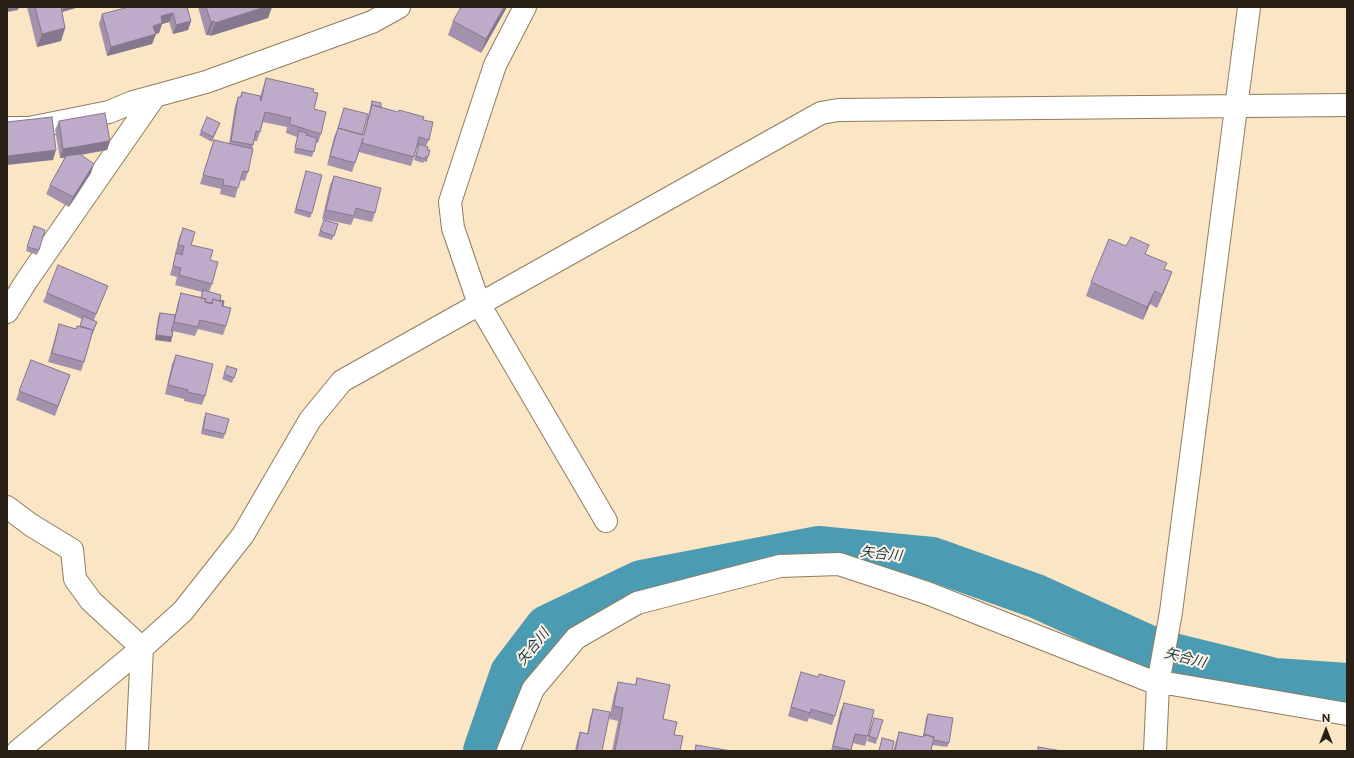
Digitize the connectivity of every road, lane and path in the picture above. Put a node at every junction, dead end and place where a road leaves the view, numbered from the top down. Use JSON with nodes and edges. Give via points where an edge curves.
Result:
{"nodes":[{"id":1,"x":399,"y":7,"type":"edge"},
{"id":2,"x":525,"y":7,"type":"edge"},
{"id":3,"x":1249,"y":7,"type":"edge"},
{"id":4,"x":155,"y":96,"type":"junction"},
{"id":5,"x":1347,"y":105,"type":"edge"},
{"id":6,"x":1235,"y":106,"type":"junction"},
{"id":7,"x":7,"y":128,"type":"edge"},
{"id":8,"x":479,"y":304,"type":"junction"},
{"id":9,"x":7,"y":312,"type":"edge"},
{"id":10,"x":7,"y":507,"type":"edge"},
{"id":11,"x":606,"y":521,"type":"dead end"},
{"id":12,"x":142,"y":648,"type":"junction"},
{"id":13,"x":1158,"y":684,"type":"junction"},
{"id":14,"x":1347,"y":714,"type":"edge"},
{"id":15,"x":18,"y":751,"type":"edge"},
{"id":16,"x":138,"y":751,"type":"edge"},
{"id":17,"x":508,"y":751,"type":"edge"},
{"id":18,"x":1155,"y":751,"type":"edge"}],
"edges":[{"from":1,"to":4,"type":"street","via":[[372,22],[206,82]]},
{"from":2,"to":8,"type":"street","via":[[495,65],[450,202],[453,228]]},
{"from":3,"to":6,"type":"street"},
{"from":4,"to":7,"type":"street","via":[[109,112],[29,128]]},
{"from":4,"to":9,"type":"street"},
{"from":5,"to":6,"type":"street"},
{"from":6,"to":8,"type":"street","via":[[838,110],[821,113]]},
{"from":6,"to":13,"type":"street","via":[[1171,612]]},
{"from":8,"to":11,"type":"street"},
{"from":8,"to":12,"type":"street","via":[[342,381],[310,420],[243,535],[183,611]]},
{"from":10,"to":12,"type":"street","via":[[72,550],[76,579],[91,601]]},
{"from":12,"to":15,"type":"street"},
{"from":12,"to":16,"type":"street"},
{"from":13,"to":14,"type":"street","via":[[1172,684]]},
{"from":13,"to":17,"type":"street","via":[[927,593],[839,564],[780,566],[637,603],[576,638],[533,689]]},
{"from":13,"to":18,"type":"street"}]}
